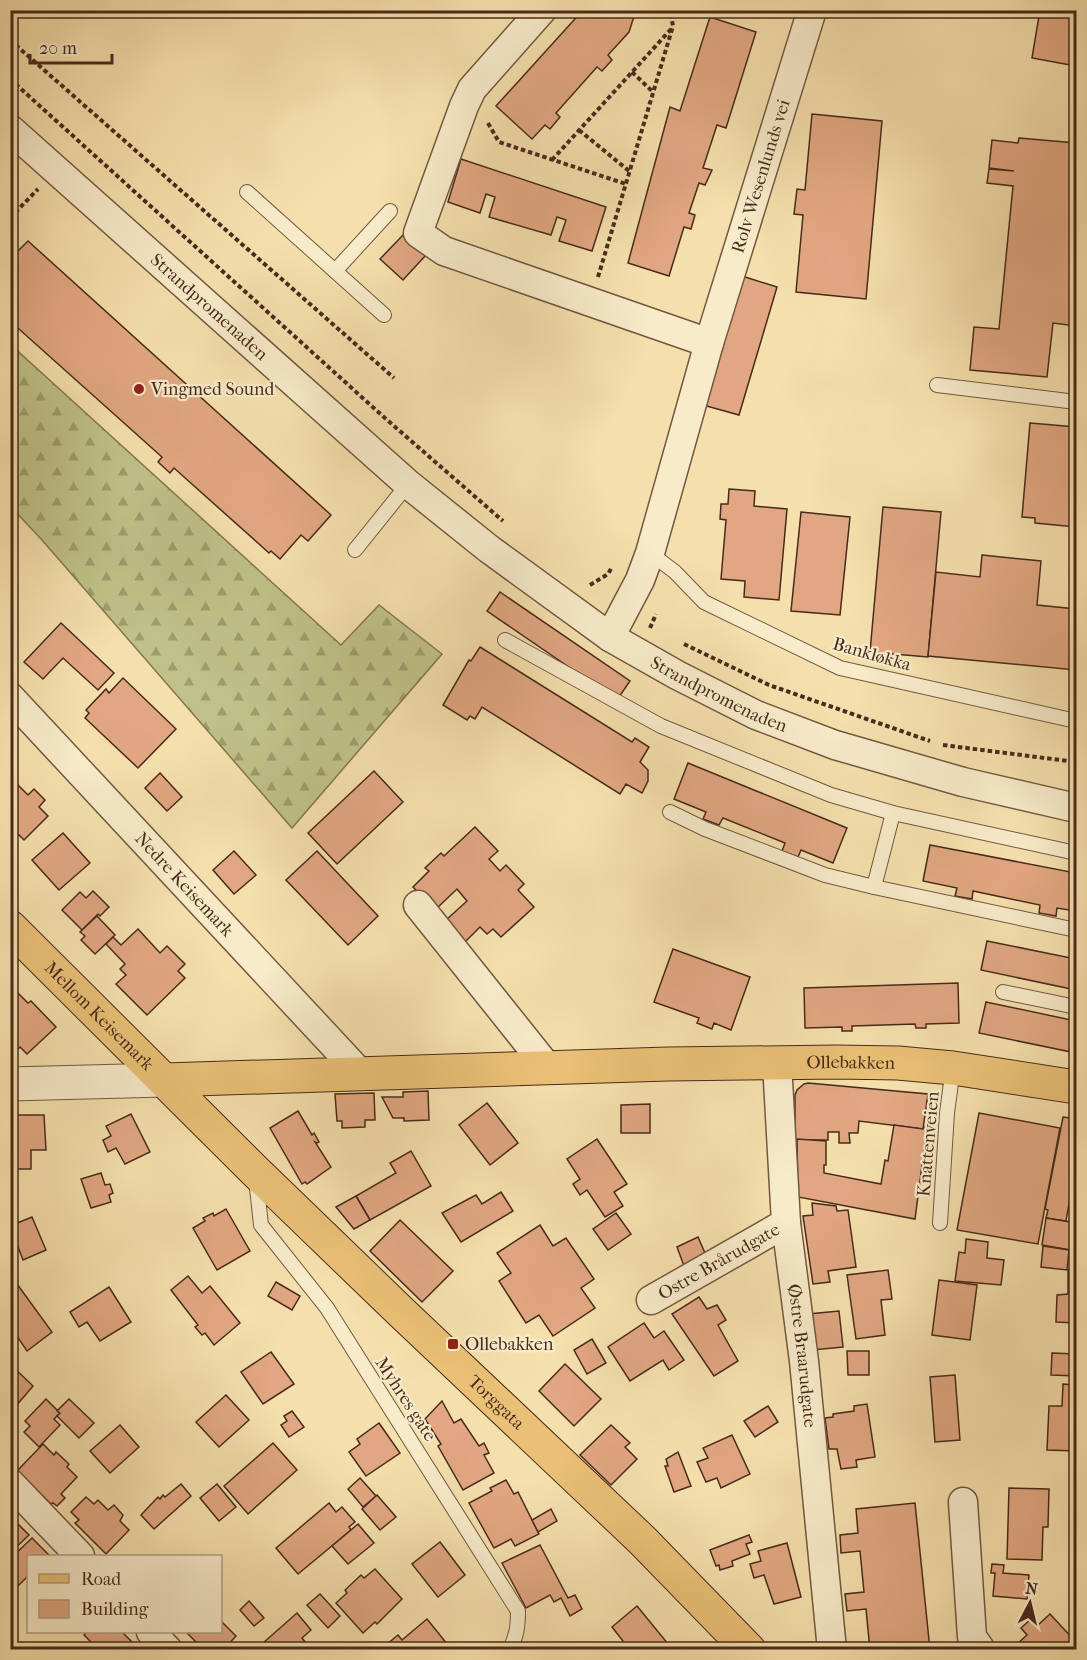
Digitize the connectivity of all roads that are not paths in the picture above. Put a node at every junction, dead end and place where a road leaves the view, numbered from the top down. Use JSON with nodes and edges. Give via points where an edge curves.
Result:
{"nodes":[{"id":1,"x":542,"y":10,"type":"edge"},
{"id":2,"x":812,"y":10,"type":"edge"},
{"id":3,"x":10,"y":129,"type":"edge"},
{"id":4,"x":247,"y":192,"type":"dead end"},
{"id":5,"x":390,"y":211,"type":"dead end"},
{"id":6,"x":335,"y":271,"type":"junction"},
{"id":7,"x":384,"y":315,"type":"dead end"},
{"id":8,"x":709,"y":343,"type":"junction"},
{"id":9,"x":937,"y":385,"type":"dead end"},
{"id":10,"x":1077,"y":402,"type":"edge"},
{"id":11,"x":408,"y":484,"type":"junction"},
{"id":12,"x":355,"y":550,"type":"dead end"},
{"id":13,"x":650,"y":553,"type":"junction"},
{"id":14,"x":610,"y":637,"type":"junction"},
{"id":15,"x":504,"y":640,"type":"dead end"},
{"id":16,"x":10,"y":696,"type":"edge"},
{"id":17,"x":1077,"y":721,"type":"edge"},
{"id":18,"x":1077,"y":808,"type":"edge"},
{"id":19,"x":670,"y":812,"type":"dead end"},
{"id":20,"x":893,"y":813,"type":"junction"},
{"id":21,"x":1077,"y":853,"type":"edge"},
{"id":22,"x":874,"y":887,"type":"junction"},
{"id":23,"x":417,"y":904,"type":"dead end"},
{"id":24,"x":10,"y":927,"type":"edge"},
{"id":25,"x":1077,"y":930,"type":"edge"},
{"id":26,"x":1003,"y":992,"type":"dead end"},
{"id":27,"x":1077,"y":1006,"type":"edge"},
{"id":28,"x":777,"y":1063,"type":"junction"},
{"id":29,"x":548,"y":1068,"type":"junction"},
{"id":30,"x":953,"y":1068,"type":"junction"},
{"id":31,"x":360,"y":1073,"type":"junction"},
{"id":32,"x":164,"y":1080,"type":"junction"},
{"id":33,"x":10,"y":1084,"type":"edge"},
{"id":34,"x":1077,"y":1087,"type":"edge"},
{"id":35,"x":255,"y":1171,"type":"junction"},
{"id":36,"x":786,"y":1223,"type":"junction"},
{"id":37,"x":940,"y":1223,"type":"dead end"},
{"id":38,"x":651,"y":1300,"type":"dead end"},
{"id":39,"x":10,"y":1483,"type":"edge"},
{"id":40,"x":963,"y":1502,"type":"dead end"},
{"id":41,"x":78,"y":1555,"type":"edge"},
{"id":42,"x":152,"y":1633,"type":"edge"},
{"id":43,"x":168,"y":1650,"type":"edge"},
{"id":44,"x":509,"y":1650,"type":"edge"},
{"id":45,"x":749,"y":1650,"type":"edge"},
{"id":46,"x":832,"y":1650,"type":"edge"},
{"id":47,"x":981,"y":1650,"type":"edge"}],
"edges":[{"from":1,"to":8,"type":"street","via":[[472,89],[418,234],[444,251]]},
{"from":2,"to":8,"type":"street","name":"Rolv Wesenlunds vei"},
{"from":3,"to":11,"type":"street","name":"Strandpromenaden"},
{"from":4,"to":6,"type":"lane"},
{"from":5,"to":6,"type":"lane"},
{"from":6,"to":7,"type":"lane"},
{"from":8,"to":13,"type":"street","name":"Rolv Wesenlunds vei"},
{"from":9,"to":10,"type":"lane"},
{"from":11,"to":12,"type":"lane"},
{"from":11,"to":14,"type":"street","name":"Strandpromenaden"},
{"from":13,"to":14,"type":"street","name":"Rolv Wesenlunds vei"},
{"from":13,"to":17,"type":"lane","name":"Bankløkka","via":[[704,602],[840,668]]},
{"from":14,"to":18,"type":"street","name":"Strandpromenaden","via":[[756,715],[835,745],[963,782]]},
{"from":15,"to":20,"type":"lane","via":[[662,726],[831,795]]},
{"from":16,"to":31,"type":"street","name":"Nedre Keisemark"},
{"from":19,"to":22,"type":"lane","via":[[825,875]]},
{"from":20,"to":21,"type":"lane"},
{"from":20,"to":22,"type":"lane"},
{"from":22,"to":25,"type":"lane"},
{"from":23,"to":29,"type":"street"},
{"from":24,"to":32,"type":"main road","name":"Mellom Keisemark"},
{"from":26,"to":27,"type":"lane"},
{"from":28,"to":29,"type":"main road","name":"Ollebakken"},
{"from":28,"to":30,"type":"main road","name":"Ollebakken","via":[[888,1063]]},
{"from":28,"to":36,"type":"street","name":"Østre Braarudgate"},
{"from":29,"to":31,"type":"main road","name":"Ollebakken"},
{"from":30,"to":34,"type":"main road","name":"Ollebakken"},
{"from":30,"to":37,"type":"lane","name":"Knattenveien"},
{"from":31,"to":32,"type":"main road","name":"Ollebakken"},
{"from":32,"to":33,"type":"street","name":"Ollebakken"},
{"from":32,"to":35,"type":"main road","name":"Torggata"},
{"from":35,"to":44,"type":"lane","name":"Myhres gate","via":[[261,1225],[327,1308],[518,1611],[518,1625]]},
{"from":35,"to":45,"type":"main road","name":"Torggata","via":[[642,1540]]},
{"from":36,"to":38,"type":"street","name":"Ostre Brårudgate"},
{"from":36,"to":46,"type":"street","name":"Østre Braarudgate","via":[[804,1361]]},
{"from":39,"to":41,"type":"street"},
{"from":40,"to":47,"type":"street","via":[[972,1637]]},
{"from":42,"to":43,"type":"street"}]}
